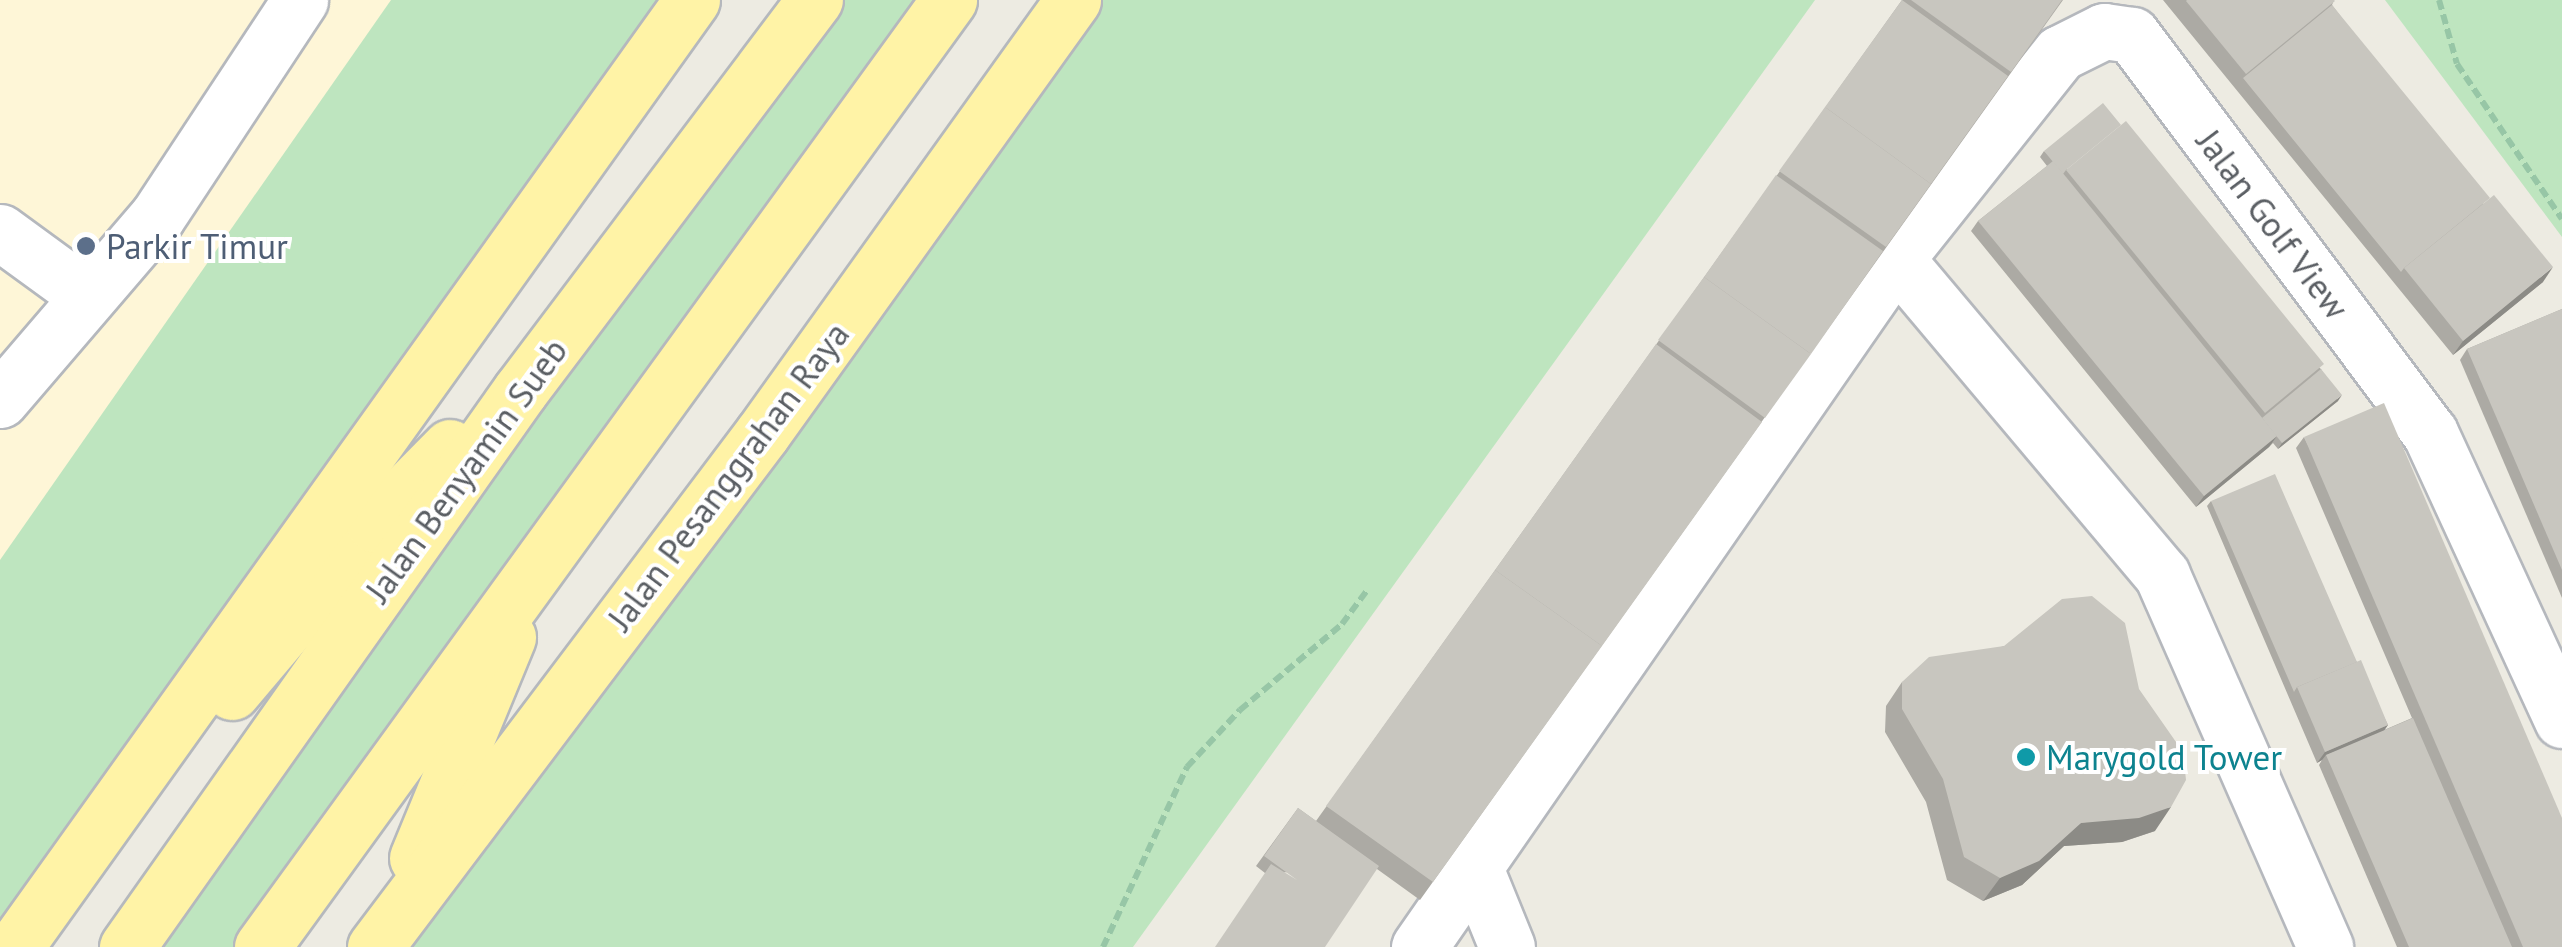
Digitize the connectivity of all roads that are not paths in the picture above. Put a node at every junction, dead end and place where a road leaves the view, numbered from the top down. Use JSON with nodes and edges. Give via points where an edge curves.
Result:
{"nodes":[{"id":1,"x":300,"y":0,"type":"edge"},
{"id":2,"x":692,"y":0,"type":"edge"},
{"id":3,"x":815,"y":0,"type":"edge"},
{"id":4,"x":949,"y":0,"type":"edge"},
{"id":5,"x":1074,"y":0,"type":"edge"},
{"id":6,"x":0,"y":232,"type":"edge"},
{"id":7,"x":1896,"y":260,"type":"junction"},
{"id":8,"x":85,"y":294,"type":"junction"},
{"id":9,"x":520,"y":391,"type":"junction"},
{"id":10,"x":0,"y":400,"type":"edge"},
{"id":11,"x":526,"y":582,"type":"junction"},
{"id":12,"x":2562,"y":720,"type":"edge"},
{"id":13,"x":146,"y":758,"type":"junction"},
{"id":14,"x":1475,"y":868,"type":"junction"},
{"id":15,"x":383,"y":936,"type":"edge"},
{"id":16,"x":15,"y":947,"type":"edge"},
{"id":17,"x":127,"y":947,"type":"edge"},
{"id":18,"x":262,"y":947,"type":"edge"},
{"id":19,"x":1419,"y":947,"type":"edge"},
{"id":20,"x":1507,"y":947,"type":"edge"},
{"id":21,"x":2325,"y":947,"type":"edge"}],
"edges":[{"from":1,"to":8,"type":"street","via":[[156,216]]},
{"from":2,"to":13,"type":"main road"},
{"from":3,"to":9,"type":"main road","name":"Jalan Benyamin Sueb"},
{"from":4,"to":11,"type":"main road"},
{"from":5,"to":15,"type":"main road","name":"Jalan Pesanggrahan Raya","via":[[762,434]]},
{"from":6,"to":8,"type":"street"},
{"from":7,"to":12,"type":"street","name":"Jalan Golf View","via":[[2060,54],[2104,31],[2132,35],[2430,433]]},
{"from":7,"to":14,"type":"street","name":"Jalan Golf View"},
{"from":7,"to":21,"type":"street","via":[[2162,576]]},
{"from":8,"to":10,"type":"street"},
{"from":9,"to":13,"type":"main road","via":[[427,465],[245,681]]},
{"from":9,"to":17,"type":"main road","name":"Jalan Benyamin Sueb"},
{"from":11,"to":15,"type":"main road","via":[[483,708]]},
{"from":11,"to":18,"type":"main road"},
{"from":13,"to":16,"type":"main road"},
{"from":14,"to":19,"type":"street","name":"Jalan Golf View"},
{"from":14,"to":20,"type":"street"}]}
